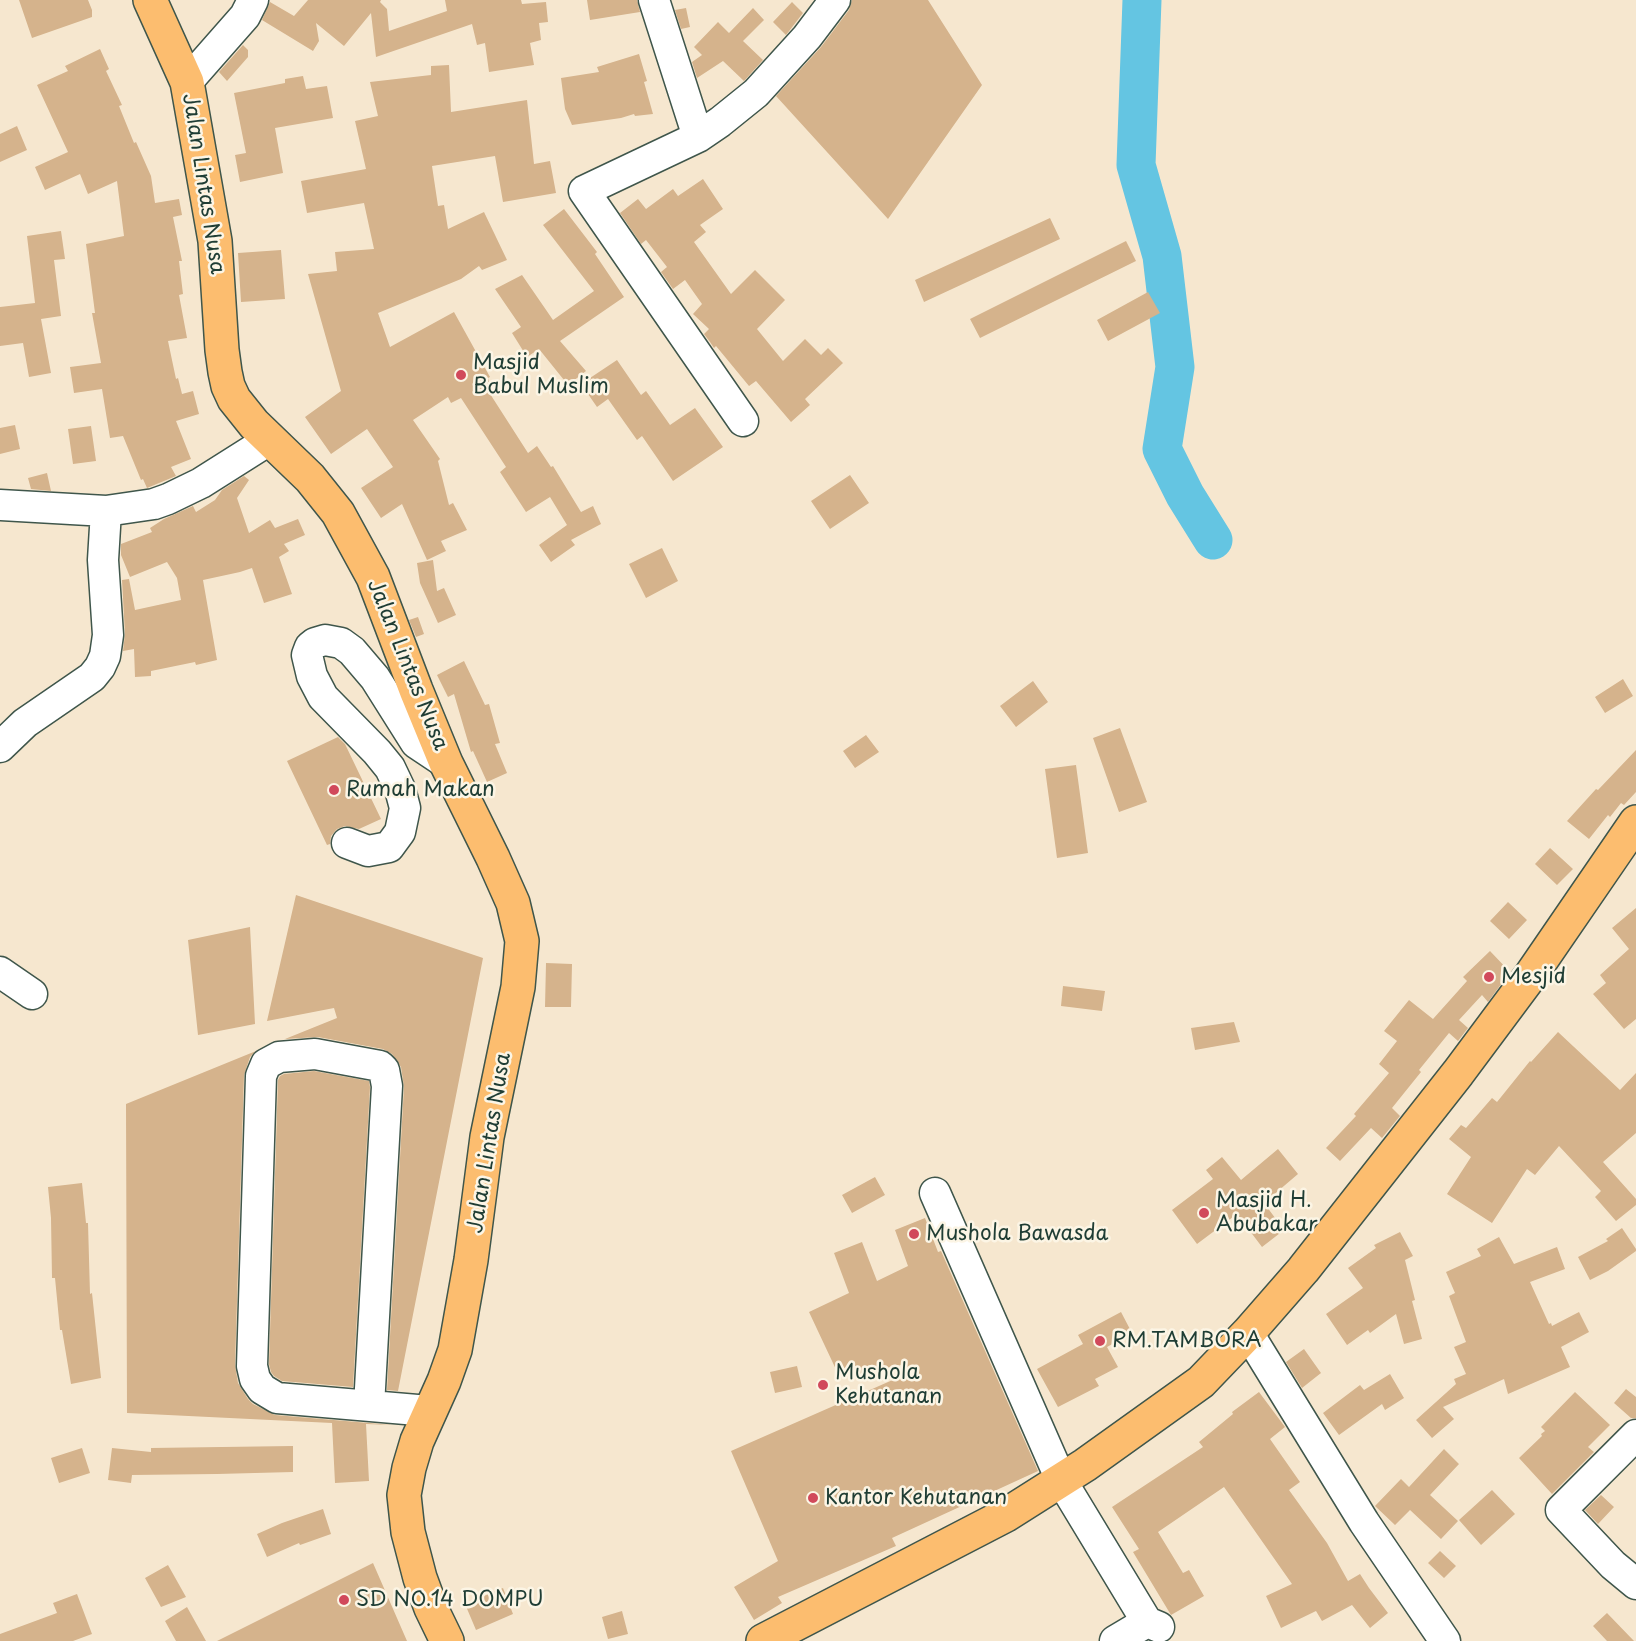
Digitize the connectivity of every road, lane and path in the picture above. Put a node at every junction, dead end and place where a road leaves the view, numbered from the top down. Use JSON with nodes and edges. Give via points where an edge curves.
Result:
{"nodes":[{"id":1,"x":150,"y":0,"type":"edge"},
{"id":2,"x":253,"y":0,"type":"edge"},
{"id":3,"x":654,"y":0,"type":"edge"},
{"id":4,"x":835,"y":0,"type":"edge"},
{"id":5,"x":187,"y":82,"type":"junction"},
{"id":6,"x":698,"y":137,"type":"junction"},
{"id":7,"x":743,"y":422,"type":"dead end"},
{"id":8,"x":269,"y":440,"type":"junction"},
{"id":9,"x":0,"y":505,"type":"edge"},
{"id":10,"x":106,"y":511,"type":"junction"},
{"id":11,"x":0,"y":747,"type":"edge"},
{"id":12,"x":446,"y":763,"type":"junction"},
{"id":13,"x":1636,"y":822,"type":"edge"},
{"id":14,"x":347,"y":843,"type":"dead end"},
{"id":15,"x":0,"y":972,"type":"edge"},
{"id":16,"x":32,"y":994,"type":"dead end"},
{"id":17,"x":935,"y":1193,"type":"dead end"},
{"id":18,"x":1248,"y":1333,"type":"junction"},
{"id":19,"x":369,"y":1406,"type":"junction"},
{"id":20,"x":429,"y":1411,"type":"junction"},
{"id":21,"x":1636,"y":1435,"type":"edge"},
{"id":22,"x":1061,"y":1480,"type":"junction"},
{"id":23,"x":1636,"y":1584,"type":"edge"},
{"id":24,"x":447,"y":1641,"type":"edge"},
{"id":25,"x":763,"y":1641,"type":"edge"},
{"id":26,"x":1115,"y":1641,"type":"edge"},
{"id":27,"x":1445,"y":1641,"type":"edge"}],
"edges":[{"from":1,"to":5,"type":"highway","name":"Jalan Lintas Nusa"},
{"from":2,"to":5,"type":"street","via":[[245,16]]},
{"from":3,"to":6,"type":"street"},
{"from":4,"to":6,"type":"street","via":[[756,93]]},
{"from":5,"to":8,"type":"highway","name":"Jalan Lintas Nusa","via":[[215,241],[228,386],[234,399]]},
{"from":6,"to":7,"type":"street","via":[[584,191]]},
{"from":8,"to":10,"type":"street","via":[[201,483],[168,498]]},
{"from":8,"to":12,"type":"highway","name":"Jalan Lintas Nusa","via":[[310,478],[343,522],[373,577]]},
{"from":9,"to":10,"type":"street"},
{"from":10,"to":11,"type":"street","via":[[105,656],[92,677],[25,723]]},
{"from":12,"to":14,"type":"street","via":[[416,743],[375,678],[352,651],[341,643],[326,640],[310,647],[307,655],[312,676],[323,697],[390,768],[405,808],[400,832],[389,847],[368,850]]},
{"from":12,"to":20,"type":"highway","name":"Jalan Lintas Nusa","via":[[494,858],[513,903],[522,941],[518,987],[487,1137],[455,1350]]},
{"from":13,"to":18,"type":"highway","via":[[1458,1073],[1303,1270]]},
{"from":15,"to":16,"type":"street"},
{"from":17,"to":22,"type":"street"},
{"from":18,"to":22,"type":"highway","via":[[1201,1382]]},
{"from":18,"to":27,"type":"street","via":[[1364,1522]]},
{"from":19,"to":19,"type":"street","via":[[277,1398],[255,1379],[252,1366],[261,1076],[266,1064],[279,1057],[315,1054],[384,1070],[387,1086]]},
{"from":19,"to":20,"type":"street"},
{"from":20,"to":24,"type":"highway","name":"Jalan Lintas Nusa","via":[[409,1468],[405,1510],[420,1578]]},
{"from":21,"to":23,"type":"street","via":[[1561,1510]]},
{"from":22,"to":25,"type":"highway","via":[[1006,1515]]},
{"from":22,"to":26,"type":"street","via":[[1153,1625]]}]}
